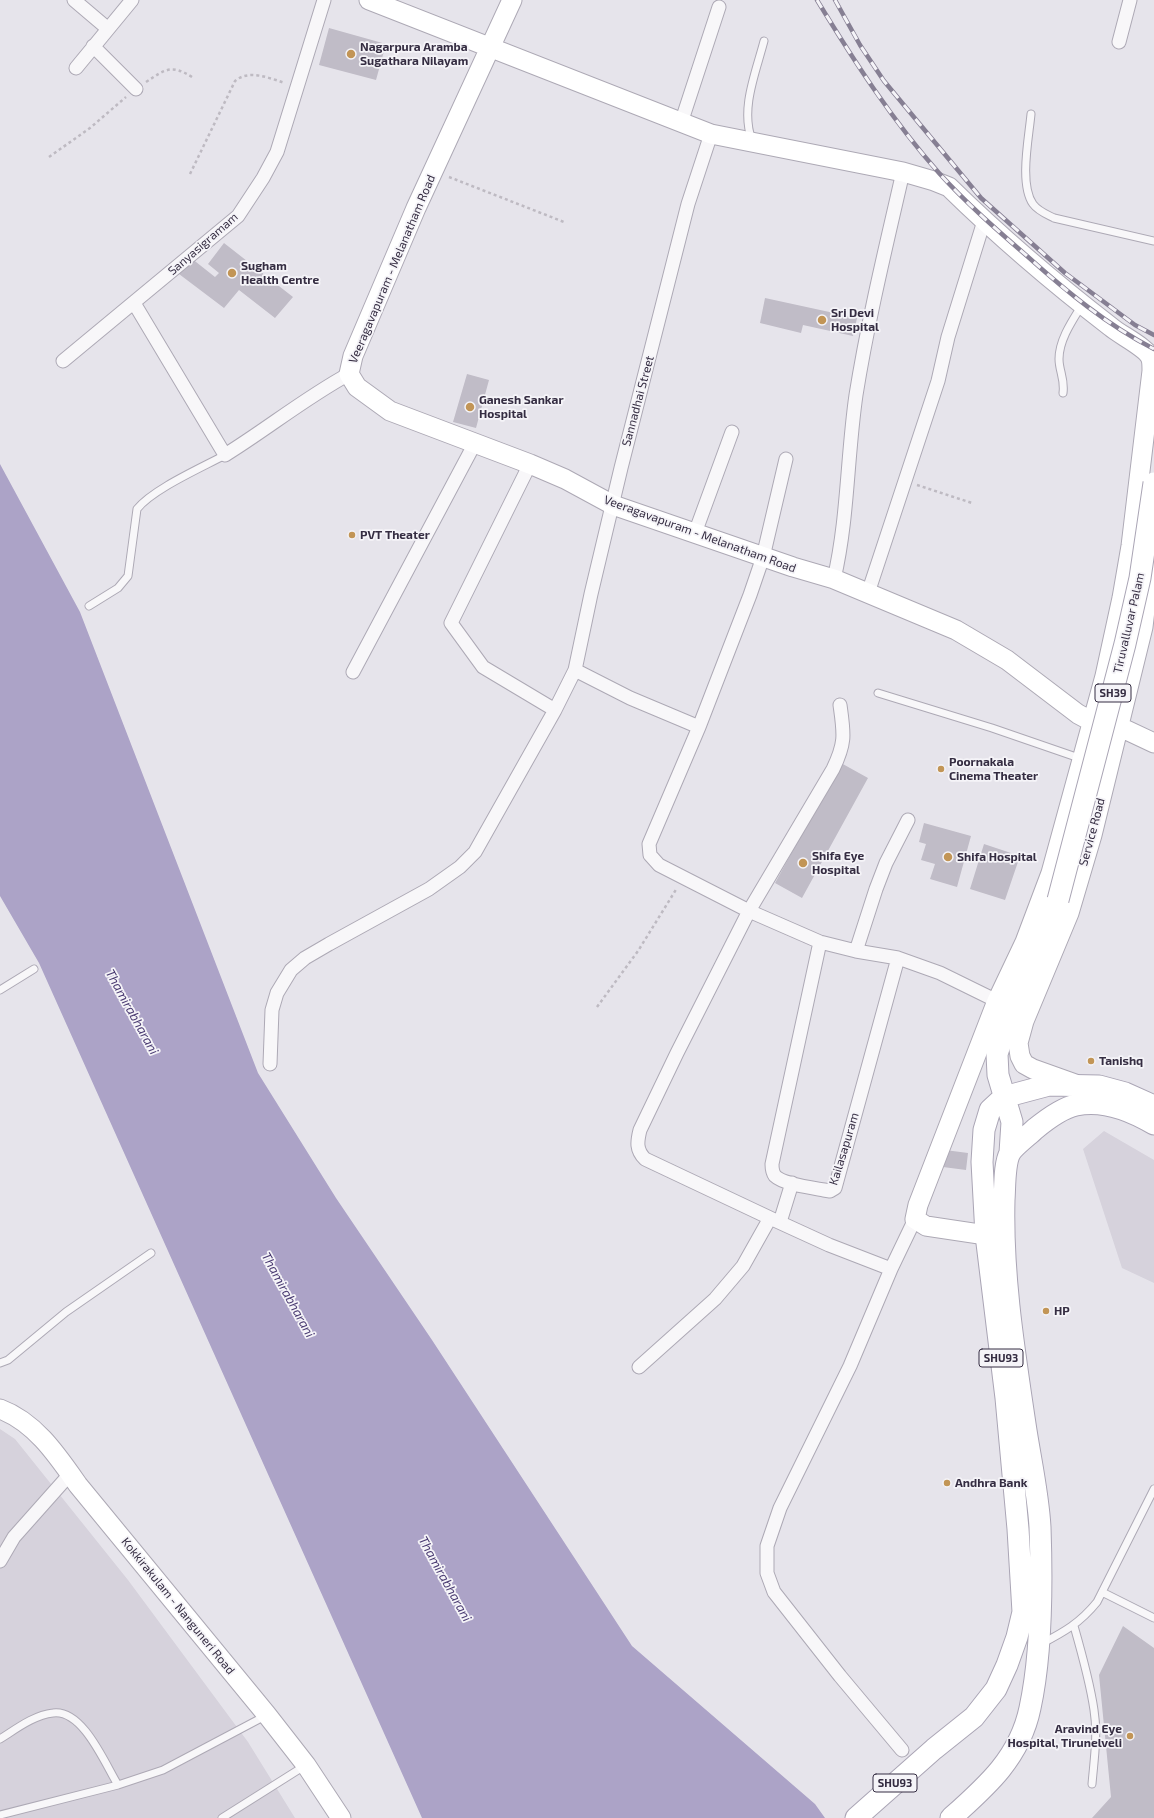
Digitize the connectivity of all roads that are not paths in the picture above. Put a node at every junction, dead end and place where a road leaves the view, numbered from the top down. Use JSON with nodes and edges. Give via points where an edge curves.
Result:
{"nodes":[{"id":1,"x":74,"y":0,"type":"edge"},
{"id":2,"x":132,"y":0,"type":"edge"},
{"id":3,"x":324,"y":0,"type":"edge"},
{"id":4,"x":369,"y":0,"type":"edge"},
{"id":5,"x":512,"y":0,"type":"edge"},
{"id":6,"x":1130,"y":0,"type":"edge"},
{"id":7,"x":719,"y":7,"type":"dead end"},
{"id":8,"x":107,"y":28,"type":"junction"},
{"id":9,"x":764,"y":41,"type":"dead end"},
{"id":10,"x":1119,"y":42,"type":"dead end"},
{"id":11,"x":93,"y":46,"type":"junction"},
{"id":12,"x":489,"y":47,"type":"junction"},
{"id":13,"x":76,"y":68,"type":"dead end"},
{"id":14,"x":136,"y":89,"type":"road end"},
{"id":15,"x":1031,"y":114,"type":"dead end"},
{"id":16,"x":681,"y":122,"type":"junction"},
{"id":17,"x":710,"y":134,"type":"junction"},
{"id":18,"x":752,"y":142,"type":"junction"},
{"id":19,"x":904,"y":172,"type":"junction"},
{"id":20,"x":984,"y":221,"type":"junction"},
{"id":21,"x":1154,"y":241,"type":"edge"},
{"id":22,"x":134,"y":303,"type":"junction"},
{"id":23,"x":1082,"y":305,"type":"junction"},
{"id":24,"x":63,"y":361,"type":"dead end"},
{"id":25,"x":349,"y":374,"type":"junction"},
{"id":26,"x":1063,"y":393,"type":"dead end"},
{"id":27,"x":1149,"y":430,"type":"edge"},
{"id":28,"x":732,"y":432,"type":"dead end"},
{"id":29,"x":475,"y":443,"type":"junction"},
{"id":30,"x":225,"y":455,"type":"junction"},
{"id":31,"x":786,"y":459,"type":"dead end"},
{"id":32,"x":530,"y":464,"type":"junction"},
{"id":33,"x":1154,"y":483,"type":"edge"},
{"id":34,"x":613,"y":505,"type":"junction"},
{"id":35,"x":695,"y":533,"type":"junction"},
{"id":36,"x":1154,"y":538,"type":"edge"},
{"id":37,"x":763,"y":557,"type":"junction"},
{"id":38,"x":834,"y":579,"type":"junction"},
{"id":39,"x":868,"y":593,"type":"junction"},
{"id":40,"x":89,"y":606,"type":"dead end"},
{"id":41,"x":575,"y":670,"type":"junction"},
{"id":42,"x":353,"y":672,"type":"dead end"},
{"id":43,"x":878,"y":693,"type":"dead end"},
{"id":44,"x":840,"y":705,"type":"dead end"},
{"id":45,"x":555,"y":710,"type":"junction"},
{"id":46,"x":1093,"y":722,"type":"junction"},
{"id":47,"x":1120,"y":726,"type":"junction"},
{"id":48,"x":698,"y":727,"type":"junction"},
{"id":49,"x":1154,"y":743,"type":"edge"},
{"id":50,"x":1082,"y":759,"type":"junction"},
{"id":51,"x":908,"y":820,"type":"dead end"},
{"id":52,"x":749,"y":912,"type":"junction"},
{"id":53,"x":820,"y":942,"type":"junction"},
{"id":54,"x":856,"y":951,"type":"junction"},
{"id":55,"x":898,"y":958,"type":"junction"},
{"id":56,"x":34,"y":969,"type":"dead end"},
{"id":57,"x":0,"y":990,"type":"edge"},
{"id":58,"x":997,"y":1001,"type":"junction"},
{"id":59,"x":270,"y":1064,"type":"dead end"},
{"id":60,"x":1075,"y":1084,"type":"junction"},
{"id":61,"x":1004,"y":1097,"type":"junction"},
{"id":62,"x":1154,"y":1106,"type":"edge"},
{"id":63,"x":1154,"y":1124,"type":"edge"},
{"id":64,"x":1010,"y":1153,"type":"junction"},
{"id":65,"x":792,"y":1183,"type":"junction"},
{"id":66,"x":915,"y":1219,"type":"junction"},
{"id":67,"x":775,"y":1220,"type":"junction"},
{"id":68,"x":986,"y":1235,"type":"junction"},
{"id":69,"x":151,"y":1253,"type":"dead end"},
{"id":70,"x":891,"y":1269,"type":"junction"},
{"id":71,"x":0,"y":1363,"type":"edge"},
{"id":72,"x":639,"y":1367,"type":"dead end"},
{"id":73,"x":0,"y":1409,"type":"edge"},
{"id":74,"x":70,"y":1474,"type":"junction"},
{"id":75,"x":1154,"y":1489,"type":"edge"},
{"id":76,"x":1040,"y":1526,"type":"junction"},
{"id":77,"x":1018,"y":1528,"type":"junction"},
{"id":78,"x":0,"y":1561,"type":"edge"},
{"id":79,"x":1102,"y":1592,"type":"junction"},
{"id":80,"x":1154,"y":1618,"type":"edge"},
{"id":81,"x":1074,"y":1626,"type":"junction"},
{"id":82,"x":1038,"y":1646,"type":"junction"},
{"id":83,"x":267,"y":1715,"type":"junction"},
{"id":84,"x":0,"y":1738,"type":"edge"},
{"id":85,"x":902,"y":1750,"type":"dead end"},
{"id":86,"x":306,"y":1765,"type":"junction"},
{"id":87,"x":1092,"y":1784,"type":"dead end"},
{"id":88,"x":118,"y":1785,"type":"junction"},
{"id":89,"x":0,"y":1814,"type":"edge"},
{"id":90,"x":222,"y":1818,"type":"edge"},
{"id":91,"x":341,"y":1818,"type":"edge"},
{"id":92,"x":856,"y":1818,"type":"edge"},
{"id":93,"x":951,"y":1818,"type":"edge"}],
"edges":[{"from":1,"to":8,"type":"street"},
{"from":2,"to":8,"type":"street"},
{"from":3,"to":22,"type":"street","name":"Sanyasigramam","via":[[278,152],[264,178],[238,216]]},
{"from":4,"to":12,"type":"main road"},
{"from":5,"to":12,"type":"main road","name":"Veeragavapuram - Melanatham Road"},
{"from":6,"to":10,"type":"street"},
{"from":7,"to":16,"type":"street"},
{"from":8,"to":11,"type":"street"},
{"from":9,"to":18,"type":"lane","via":[[748,107],[748,126]]},
{"from":11,"to":13,"type":"street"},
{"from":11,"to":14,"type":"street"},
{"from":12,"to":16,"type":"main road"},
{"from":12,"to":25,"type":"main road","name":"Veeragavapuram - Melanatham Road","via":[[353,356]]},
{"from":15,"to":21,"type":"lane","via":[[1026,170],[1027,191],[1033,204],[1054,218]]},
{"from":16,"to":17,"type":"main road"},
{"from":17,"to":18,"type":"main road"},
{"from":17,"to":34,"type":"street","name":"Sannadhai Street","via":[[688,204]]},
{"from":18,"to":19,"type":"main road"},
{"from":19,"to":20,"type":"main road","via":[[949,188]]},
{"from":19,"to":38,"type":"street","via":[[880,269],[856,396],[841,548]]},
{"from":20,"to":23,"type":"main road"},
{"from":20,"to":39,"type":"street","via":[[948,337],[938,381]]},
{"from":22,"to":24,"type":"street","name":"Sanyasigramam"},
{"from":22,"to":30,"type":"street"},
{"from":23,"to":26,"type":"lane","via":[[1069,326],[1059,353],[1064,381]]},
{"from":23,"to":27,"type":"main road","via":[[1143,349],[1151,358]]},
{"from":25,"to":29,"type":"main road","name":"Veeragavapuram - Melanatham Road","via":[[357,387],[390,411]]},
{"from":25,"to":30,"type":"street","via":[[310,396]]},
{"from":27,"to":46,"type":"main road","via":[[1131,546]]},
{"from":28,"to":35,"type":"street"},
{"from":29,"to":32,"type":"main road","name":"Veeragavapuram - Melanatham Road"},
{"from":29,"to":42,"type":"street"},
{"from":30,"to":40,"type":"lane","via":[[142,503],[137,509],[128,576],[118,588]]},
{"from":31,"to":37,"type":"street"},
{"from":32,"to":34,"type":"main road","name":"Veeragavapuram - Melanatham Road","via":[[565,479]]},
{"from":32,"to":45,"type":"street","via":[[451,623],[483,667]]},
{"from":33,"to":61,"type":"main road","name":"Tiruvalluvar Palam","number":"SH39","bridge":true,"via":[[1140,578],[1125,644],[1058,900],[1014,999],[997,1054],[998,1075]]},
{"from":34,"to":35,"type":"main road","name":"Veeragavapuram - Melanatham Road"},
{"from":34,"to":41,"type":"street","name":"Sannadhai Street"},
{"from":35,"to":37,"type":"main road","name":"Veeragavapuram - Melanatham Road"},
{"from":36,"to":47,"type":"main road","name":"Service Road","via":[[1143,627]]},
{"from":37,"to":38,"type":"main road","name":"Veeragavapuram - Melanatham Road"},
{"from":37,"to":48,"type":"street","via":[[735,636]]},
{"from":38,"to":39,"type":"main road","name":"Veeragavapuram - Melanatham Road"},
{"from":39,"to":46,"type":"main road","name":"Veeragavapuram - Melanatham Road","via":[[956,630],[1007,660],[1078,714]]},
{"from":41,"to":45,"type":"street","name":"Sannadhai Street"},
{"from":41,"to":48,"type":"street","via":[[630,698]]},
{"from":43,"to":50,"type":"lane"},
{"from":44,"to":52,"type":"street","via":[[844,737],[842,750]]},
{"from":45,"to":59,"type":"street","name":"Sannadhai Street","via":[[475,852],[460,867],[429,889],[305,958],[291,970],[277,993],[272,1010]]},
{"from":46,"to":47,"type":"main road"},
{"from":46,"to":50,"type":"main road"},
{"from":47,"to":49,"type":"main road"},
{"from":47,"to":60,"type":"main road","name":"Service Road","via":[[1070,913],[1024,1021],[1018,1043],[1024,1064]]},
{"from":48,"to":52,"type":"street","via":[[649,844],[650,855],[659,865]]},
{"from":50,"to":58,"type":"main road","via":[[1051,873],[1025,942]]},
{"from":51,"to":54,"type":"street","via":[[886,863]]},
{"from":52,"to":53,"type":"street"},
{"from":52,"to":67,"type":"street","via":[[677,1053],[640,1130],[637,1143],[639,1153],[645,1158]]},
{"from":53,"to":54,"type":"street"},
{"from":53,"to":65,"type":"street","name":"Kailasapuram","via":[[772,1164],[775,1176]]},
{"from":54,"to":55,"type":"street"},
{"from":55,"to":58,"type":"street","via":[[940,973]]},
{"from":55,"to":65,"type":"street","name":"Kailasapuram","via":[[835,1188],[830,1191]]},
{"from":56,"to":57,"type":"lane"},
{"from":58,"to":66,"type":"main road","via":[[918,1205]]},
{"from":60,"to":61,"type":"main road","number":"SHU93","via":[[1049,1085]]},
{"from":60,"to":62,"type":"main road","number":"SHU93","via":[[1118,1091]]},
{"from":61,"to":64,"type":"main road","via":[[1012,1122]]},
{"from":61,"to":68,"type":"main road","number":"SHU93","via":[[990,1110],[984,1130],[982,1162]]},
{"from":63,"to":64,"type":"main road","via":[[1136,1114],[1104,1105],[1076,1105],[1047,1120]]},
{"from":64,"to":76,"type":"main road","number":"SHU93","via":[[1005,1181],[1003,1231],[1007,1281]]},
{"from":65,"to":67,"type":"street"},
{"from":66,"to":68,"type":"main road","via":[[926,1226]]},
{"from":66,"to":70,"type":"street"},
{"from":67,"to":70,"type":"street","via":[[829,1245]]},
{"from":67,"to":72,"type":"street","via":[[743,1266],[715,1299]]},
{"from":68,"to":77,"type":"main road","number":"SHU93","via":[[1006,1398]]},
{"from":69,"to":71,"type":"lane","via":[[66,1312],[8,1360]]},
{"from":70,"to":85,"type":"street","via":[[850,1366],[780,1508],[768,1546],[767,1573],[774,1592]]},
{"from":73,"to":74,"type":"main road","name":"Kokkirakulam - Nanguneri Road","via":[[28,1425],[52,1449]]},
{"from":74,"to":78,"type":"street","via":[[14,1537]]},
{"from":74,"to":83,"type":"main road","name":"Kokkirakulam - Nanguneri Road"},
{"from":75,"to":79,"type":"lane"},
{"from":76,"to":77,"type":"main road"},
{"from":76,"to":82,"type":"main road","number":"SHU93"},
{"from":77,"to":92,"type":"main road","number":"SHU93","via":[[1023,1612],[1018,1636],[996,1689],[974,1717]]},
{"from":79,"to":80,"type":"lane"},
{"from":79,"to":81,"type":"lane","via":[[1086,1616]]},
{"from":81,"to":82,"type":"lane"},
{"from":81,"to":87,"type":"lane","via":[[1094,1711],[1096,1741]]},
{"from":82,"to":93,"type":"main road","number":"SHU93","via":[[1026,1726],[1011,1756],[977,1795]]},
{"from":83,"to":86,"type":"main road","name":"Kokkirakulam - Nanguneri Road"},
{"from":83,"to":88,"type":"lane","via":[[163,1770]]},
{"from":84,"to":88,"type":"lane","via":[[30,1721],[53,1712],[64,1714],[76,1719],[87,1732]]},
{"from":86,"to":90,"type":"lane"},
{"from":86,"to":91,"type":"main road","name":"Kokkirakulam - Nanguneri Road"},
{"from":88,"to":89,"type":"lane"}]}
